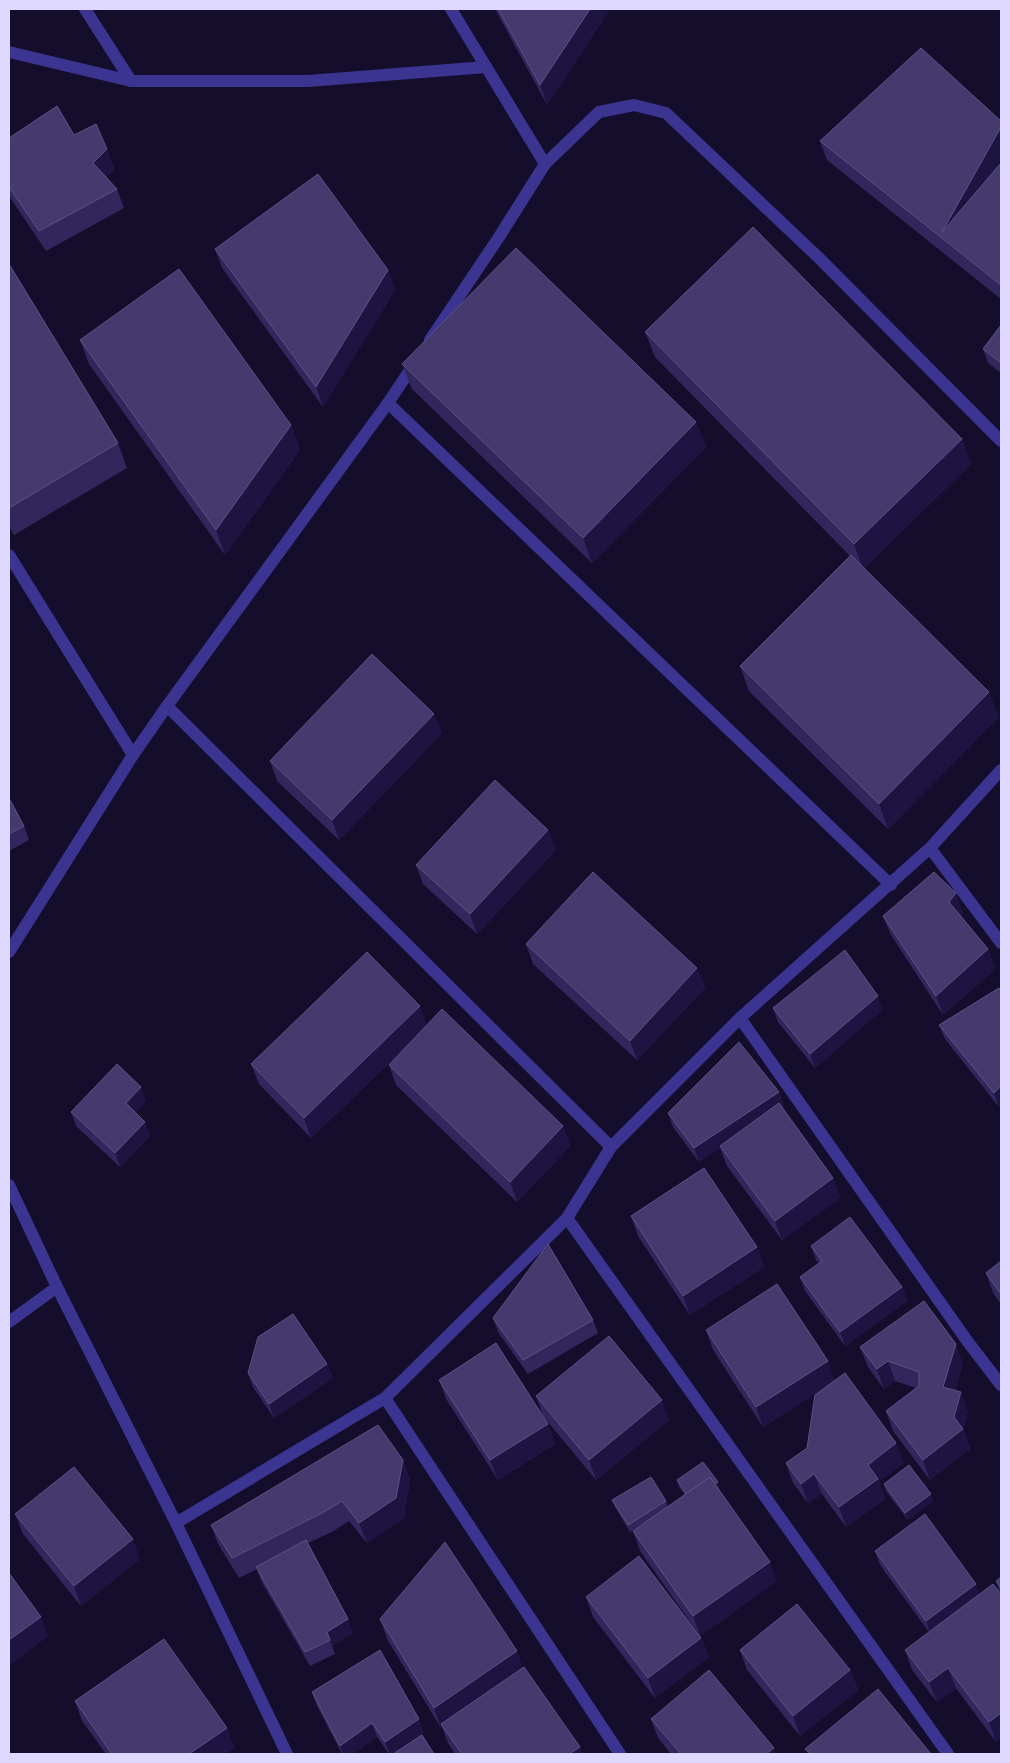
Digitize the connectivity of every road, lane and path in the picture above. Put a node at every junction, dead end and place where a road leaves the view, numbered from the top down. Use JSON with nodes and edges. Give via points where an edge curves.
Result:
{"nodes":[{"id":1,"x":85,"y":9,"type":"edge"},
{"id":2,"x":451,"y":9,"type":"edge"},
{"id":3,"x":9,"y":52,"type":"edge"},
{"id":4,"x":486,"y":67,"type":"junction"},
{"id":5,"x":131,"y":81,"type":"junction"},
{"id":6,"x":545,"y":164,"type":"junction"},
{"id":7,"x":388,"y":403,"type":"junction"},
{"id":8,"x":1001,"y":441,"type":"edge"},
{"id":9,"x":9,"y":555,"type":"edge"},
{"id":10,"x":167,"y":706,"type":"junction"},
{"id":11,"x":133,"y":755,"type":"junction"},
{"id":12,"x":1001,"y":770,"type":"edge"},
{"id":13,"x":930,"y":848,"type":"junction"},
{"id":14,"x":890,"y":885,"type":"junction"},
{"id":15,"x":1001,"y":944,"type":"edge"},
{"id":16,"x":9,"y":952,"type":"edge"},
{"id":17,"x":740,"y":1018,"type":"junction"},
{"id":18,"x":611,"y":1147,"type":"junction"},
{"id":19,"x":9,"y":1185,"type":"edge"},
{"id":20,"x":567,"y":1218,"type":"junction"},
{"id":21,"x":57,"y":1288,"type":"junction"},
{"id":22,"x":9,"y":1322,"type":"edge"},
{"id":23,"x":1001,"y":1385,"type":"edge"},
{"id":24,"x":385,"y":1398,"type":"junction"},
{"id":25,"x":176,"y":1523,"type":"junction"},
{"id":26,"x":287,"y":1754,"type":"edge"},
{"id":27,"x":620,"y":1754,"type":"edge"},
{"id":28,"x":948,"y":1754,"type":"edge"}],
"edges":[{"from":1,"to":5,"type":"street"},
{"from":2,"to":4,"type":"street"},
{"from":3,"to":5,"type":"street"},
{"from":4,"to":5,"type":"street","via":[[308,81]]},
{"from":4,"to":6,"type":"street"},
{"from":6,"to":7,"type":"street"},
{"from":6,"to":8,"type":"street","via":[[599,112],[634,105],[666,114],[818,258]]},
{"from":7,"to":10,"type":"street"},
{"from":7,"to":14,"type":"street"},
{"from":9,"to":11,"type":"street"},
{"from":10,"to":11,"type":"street"},
{"from":10,"to":18,"type":"street"},
{"from":11,"to":16,"type":"street"},
{"from":12,"to":13,"type":"street"},
{"from":13,"to":14,"type":"street"},
{"from":13,"to":15,"type":"street"},
{"from":14,"to":17,"type":"street"},
{"from":17,"to":18,"type":"street"},
{"from":17,"to":23,"type":"street"},
{"from":18,"to":20,"type":"street"},
{"from":19,"to":21,"type":"street"},
{"from":20,"to":24,"type":"street"},
{"from":20,"to":28,"type":"street"},
{"from":21,"to":22,"type":"street"},
{"from":21,"to":25,"type":"street"},
{"from":24,"to":25,"type":"street"},
{"from":24,"to":27,"type":"street"},
{"from":25,"to":26,"type":"street"}]}
